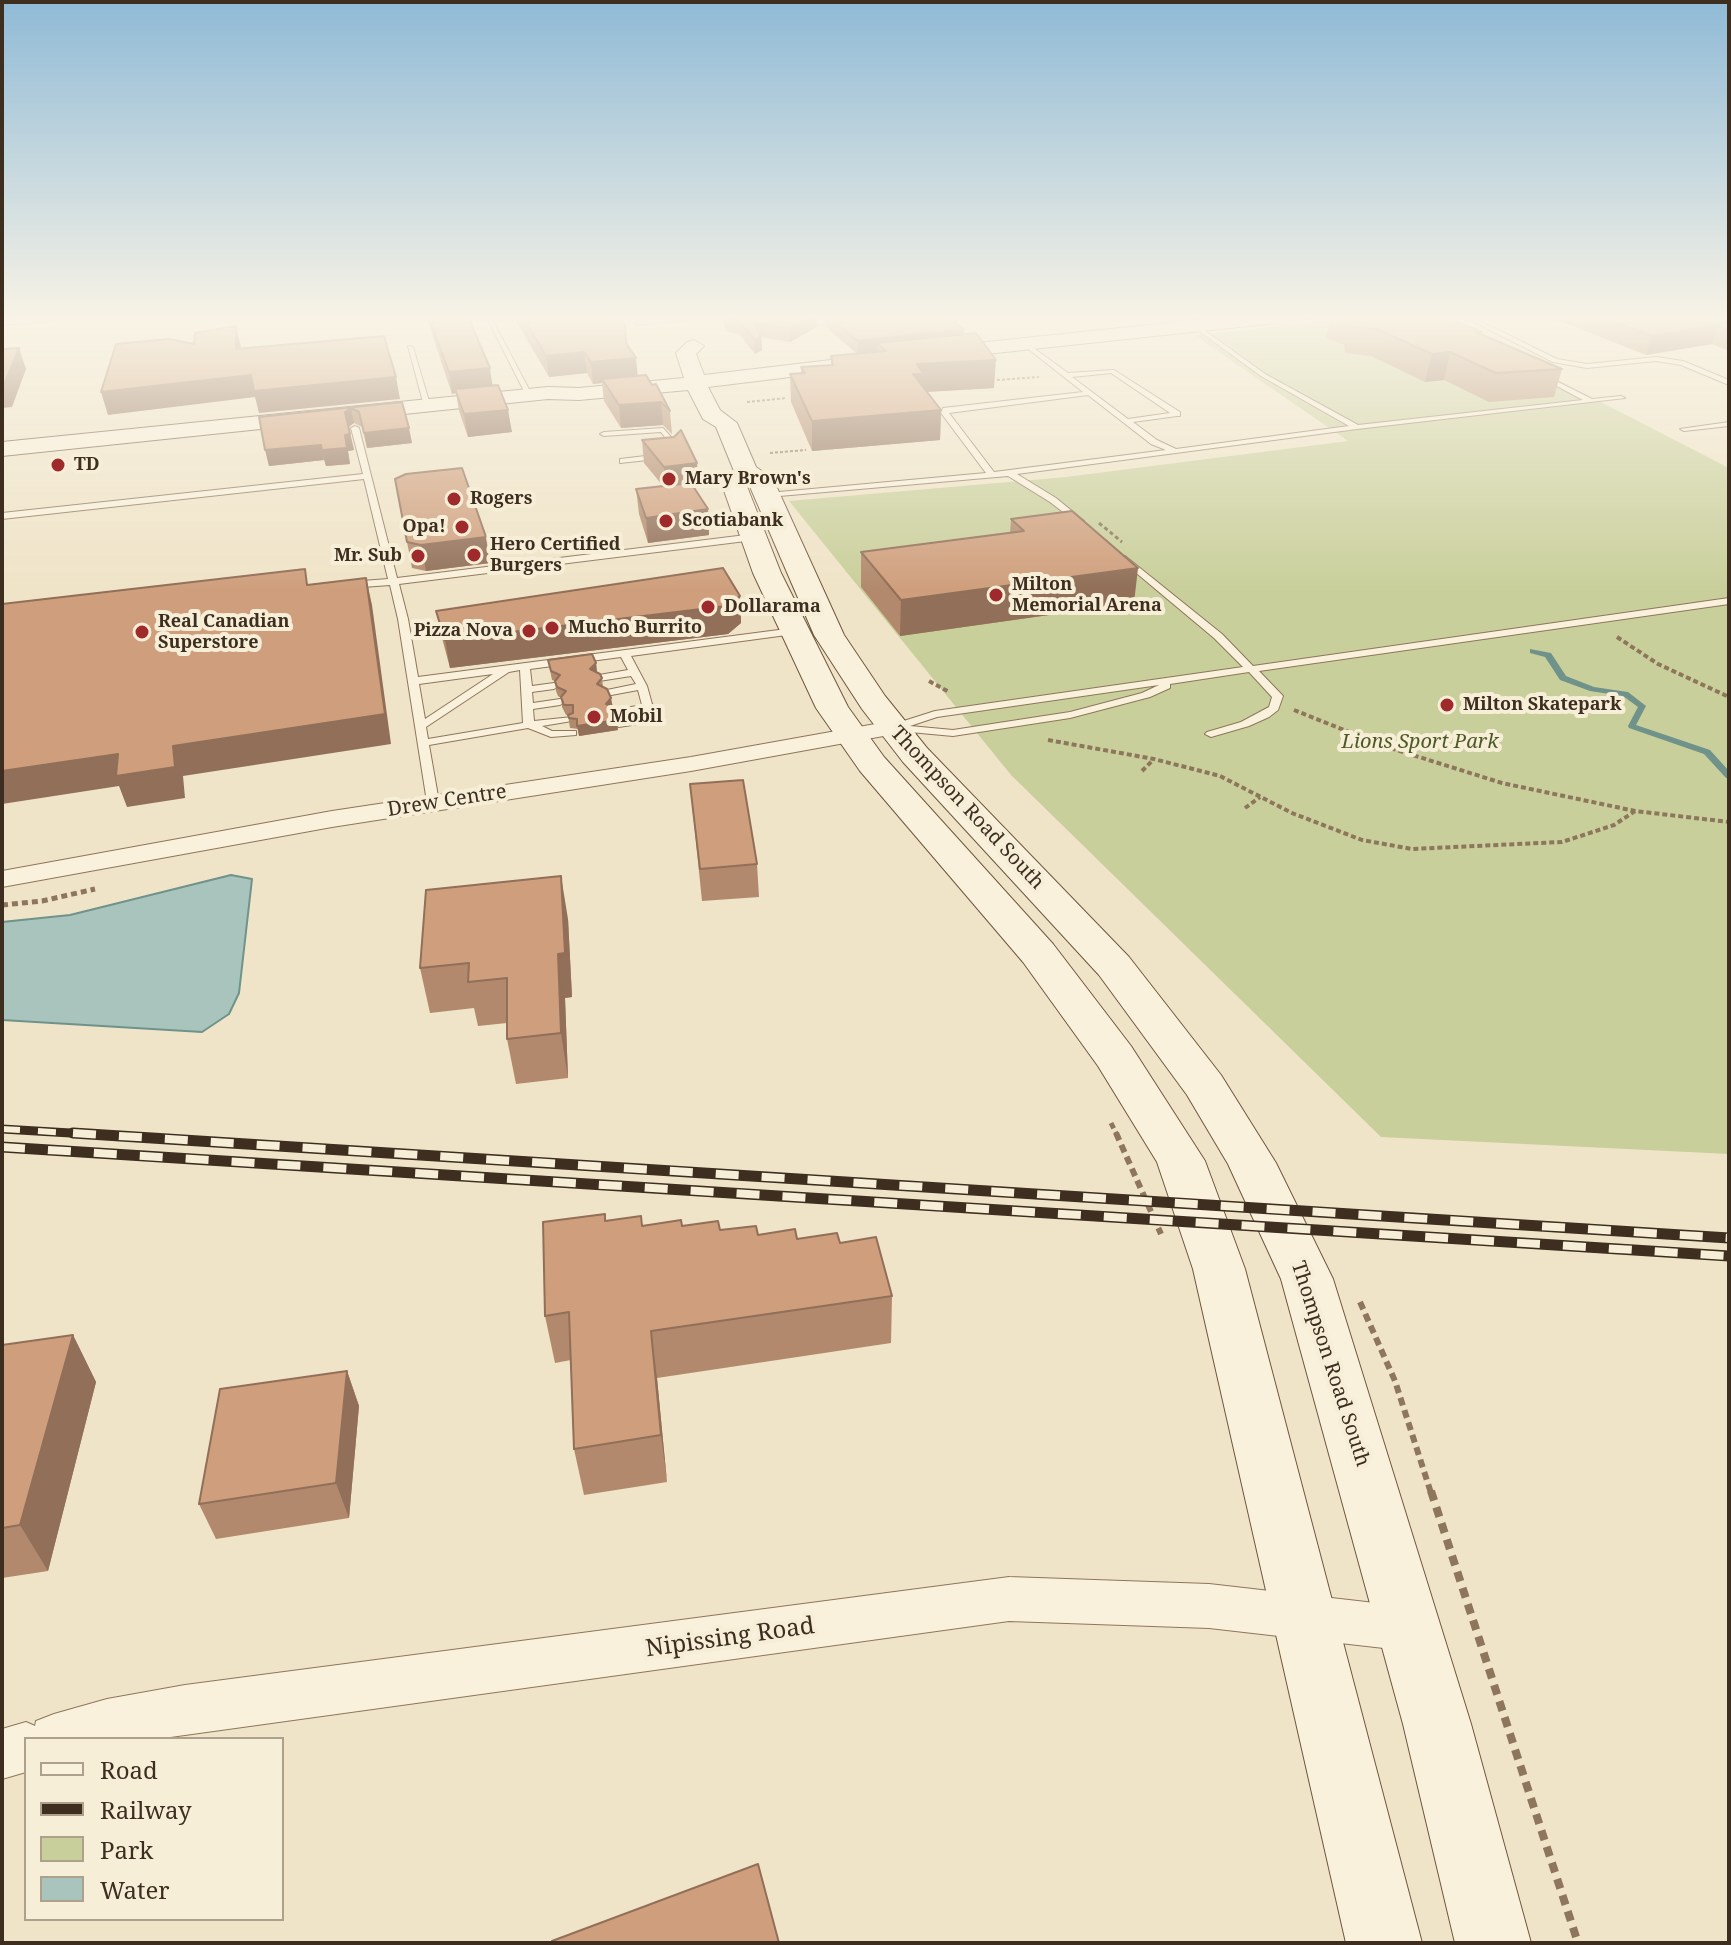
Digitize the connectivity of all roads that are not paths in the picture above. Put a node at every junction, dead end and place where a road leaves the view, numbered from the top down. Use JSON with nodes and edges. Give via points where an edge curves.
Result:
{"nodes":[{"id":1,"x":409,"y":408,"type":"edge"},
{"id":2,"x":710,"y":408,"type":"edge"},
{"id":3,"x":965,"y":408,"type":"edge"},
{"id":4,"x":1110,"y":408,"type":"edge"},
{"id":5,"x":1168,"y":408,"type":"edge"},
{"id":6,"x":1322,"y":408,"type":"edge"},
{"id":7,"x":1529,"y":408,"type":"edge"},
{"id":8,"x":386,"y":410,"type":"junction"},
{"id":9,"x":315,"y":418,"type":"junction"},
{"id":10,"x":1127,"y":421,"type":"junction"},
{"id":11,"x":1729,"y":424,"type":"edge"},
{"id":12,"x":1357,"y":427,"type":"junction"},
{"id":13,"x":355,"y":428,"type":"junction"},
{"id":14,"x":1684,"y":429,"type":"dead end"},
{"id":15,"x":604,"y":434,"type":"dead end"},
{"id":16,"x":2,"y":449,"type":"edge"},
{"id":17,"x":1173,"y":450,"type":"junction"},
{"id":18,"x":623,"y":461,"type":"dead end"},
{"id":19,"x":746,"y":471,"type":"junction"},
{"id":20,"x":1009,"y":473,"type":"junction"},
{"id":21,"x":991,"y":474,"type":"junction"},
{"id":22,"x":368,"y":476,"type":"junction"},
{"id":23,"x":768,"y":495,"type":"junction"},
{"id":24,"x":2,"y":516,"type":"edge"},
{"id":25,"x":1085,"y":526,"type":"edge"},
{"id":26,"x":754,"y":537,"type":"junction"},
{"id":27,"x":1118,"y":554,"type":"edge"},
{"id":28,"x":394,"y":581,"type":"junction"},
{"id":29,"x":338,"y":586,"type":"edge"},
{"id":30,"x":1729,"y":601,"type":"edge"},
{"id":31,"x":794,"y":631,"type":"junction"},
{"id":32,"x":625,"y":654,"type":"junction"},
{"id":33,"x":525,"y":667,"type":"junction"},
{"id":34,"x":507,"y":669,"type":"junction"},
{"id":35,"x":1252,"y":669,"type":"junction"},
{"id":36,"x":634,"y":672,"type":"junction"},
{"id":37,"x":599,"y":678,"type":"edge"},
{"id":38,"x":1181,"y":679,"type":"junction"},
{"id":39,"x":414,"y":681,"type":"junction"},
{"id":40,"x":554,"y":686,"type":"edge"},
{"id":41,"x":642,"y":686,"type":"junction"},
{"id":42,"x":527,"y":690,"type":"junction"},
{"id":43,"x":606,"y":693,"type":"edge"},
{"id":44,"x":560,"y":702,"type":"edge"},
{"id":45,"x":527,"y":707,"type":"junction"},
{"id":46,"x":617,"y":718,"type":"edge"},
{"id":47,"x":568,"y":719,"type":"edge"},
{"id":48,"x":529,"y":725,"type":"junction"},
{"id":49,"x":421,"y":726,"type":"junction"},
{"id":50,"x":871,"y":731,"type":"junction"},
{"id":51,"x":572,"y":733,"type":"dead end"},
{"id":52,"x":1211,"y":734,"type":"dead end"},
{"id":53,"x":424,"y":743,"type":"junction"},
{"id":54,"x":433,"y":802,"type":"junction"},
{"id":55,"x":2,"y":879,"type":"edge"},
{"id":56,"x":1303,"y":1616,"type":"junction"},
{"id":57,"x":1410,"y":1629,"type":"junction"},
{"id":58,"x":61,"y":1737,"type":"edge"},
{"id":59,"x":24,"y":1748,"type":"edge"},
{"id":60,"x":2,"y":1754,"type":"edge"},
{"id":61,"x":1384,"y":1943,"type":"edge"},
{"id":62,"x":1493,"y":1943,"type":"edge"}],
"edges":[{"from":1,"to":8,"type":"main road"},
{"from":2,"to":19,"type":"main road","name":"Thompson Road South","via":[[726,423]]},
{"from":3,"to":21,"type":"lane","via":[[945,413]]},
{"from":4,"to":10,"type":"lane"},
{"from":5,"to":10,"type":"lane","via":[[1177,414]]},
{"from":6,"to":12,"type":"lane"},
{"from":7,"to":12,"type":"lane"},
{"from":8,"to":9,"type":"main road"},
{"from":8,"to":13,"type":"main road"},
{"from":9,"to":13,"type":"main road"},
{"from":9,"to":16,"type":"main road"},
{"from":10,"to":17,"type":"lane"},
{"from":11,"to":14,"type":"lane"},
{"from":12,"to":17,"type":"lane"},
{"from":13,"to":22,"type":"lane"},
{"from":15,"to":18,"type":"lane","via":[[663,430],[678,449],[673,455]]},
{"from":17,"to":20,"type":"lane"},
{"from":19,"to":23,"type":"main road","name":"Thompson Road South","via":[[761,479]]},
{"from":19,"to":26,"type":"main road","name":"Thompson Road South","via":[[733,482]]},
{"from":20,"to":21,"type":"lane"},
{"from":20,"to":25,"type":"lane"},
{"from":21,"to":23,"type":"lane"},
{"from":22,"to":24,"type":"lane"},
{"from":22,"to":28,"type":"lane"},
{"from":23,"to":50,"type":"main road","name":"Thompson Road South"},
{"from":26,"to":28,"type":"lane"},
{"from":26,"to":31,"type":"main road","name":"Thompson Road South"},
{"from":27,"to":35,"type":"lane"},
{"from":28,"to":29,"type":"lane"},
{"from":28,"to":39,"type":"lane"},
{"from":30,"to":35,"type":"lane"},
{"from":31,"to":32,"type":"lane"},
{"from":31,"to":50,"type":"main road","name":"Thompson Road South","via":[[832,708]]},
{"from":32,"to":33,"type":"lane"},
{"from":32,"to":36,"type":"lane"},
{"from":33,"to":34,"type":"lane"},
{"from":33,"to":42,"type":"lane"},
{"from":34,"to":39,"type":"lane"},
{"from":34,"to":49,"type":"lane"},
{"from":35,"to":38,"type":"lane"},
{"from":35,"to":52,"type":"lane","via":[[1278,696],[1274,708]]},
{"from":36,"to":37,"type":"lane"},
{"from":36,"to":41,"type":"lane"},
{"from":38,"to":50,"type":"lane","via":[[935,714]]},
{"from":38,"to":50,"type":"lane","via":[[1146,695],[1070,715],[953,733]]},
{"from":39,"to":49,"type":"lane"},
{"from":40,"to":42,"type":"lane"},
{"from":41,"to":43,"type":"lane"},
{"from":41,"to":46,"type":"lane","via":[[650,713]]},
{"from":42,"to":45,"type":"lane"},
{"from":44,"to":45,"type":"lane"},
{"from":45,"to":48,"type":"lane"},
{"from":47,"to":48,"type":"lane"},
{"from":48,"to":51,"type":"lane","via":[[551,734]]},
{"from":48,"to":53,"type":"lane"},
{"from":49,"to":53,"type":"lane"},
{"from":50,"to":54,"type":"street","name":"Drew Centre"},
{"from":50,"to":56,"type":"main road","name":"Thompson Road South","via":[[872,764],[1038,953],[1115,1057],[1181,1161],[1219,1269]]},
{"from":50,"to":57,"type":"main road","name":"Thompson Road South","via":[[1114,966],[1205,1086],[1252,1163],[1307,1279]]},
{"from":53,"to":54,"type":"lane"},
{"from":54,"to":55,"type":"street","name":"Drew Centre"},
{"from":56,"to":57,"type":"street","name":"Nipissing Road"},
{"from":56,"to":58,"type":"street","name":"Nipissing Road","via":[[1209,1606],[1009,1599],[185,1709]]},
{"from":56,"to":61,"type":"main road","name":"Thompson Road South"},
{"from":57,"to":62,"type":"main road","name":"Thompson Road South"},
{"from":59,"to":60,"type":"street"}]}
